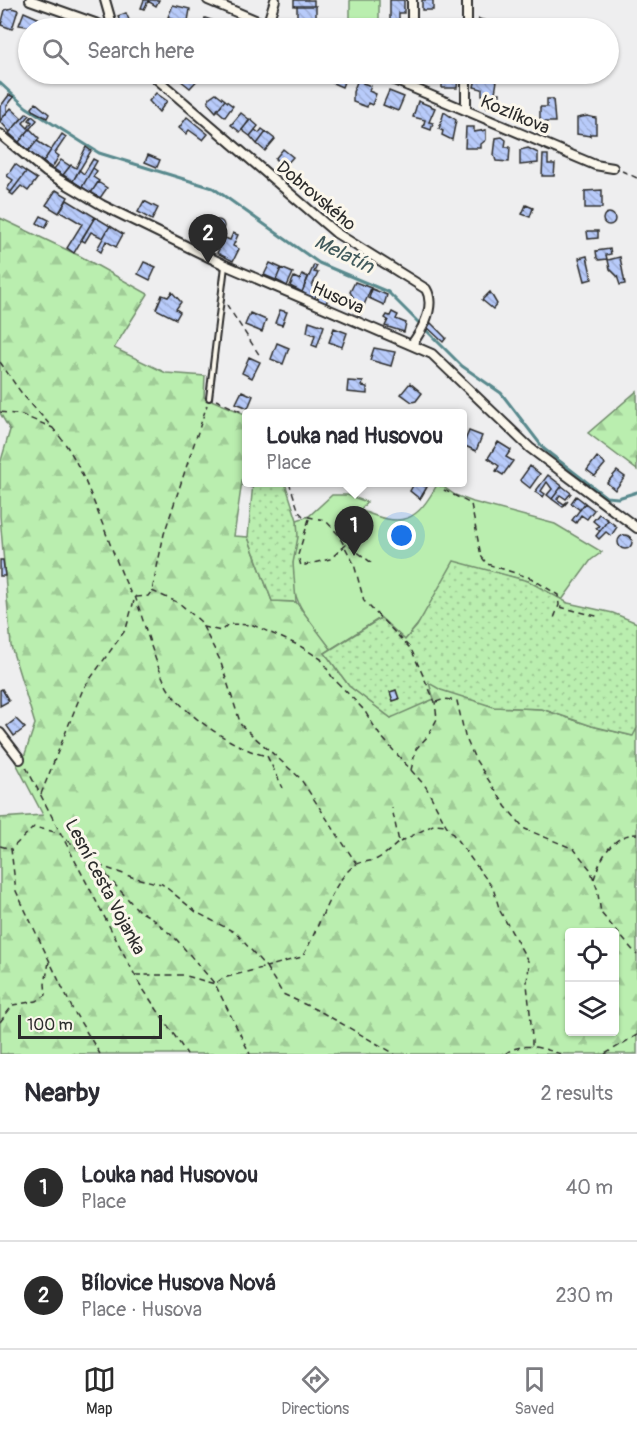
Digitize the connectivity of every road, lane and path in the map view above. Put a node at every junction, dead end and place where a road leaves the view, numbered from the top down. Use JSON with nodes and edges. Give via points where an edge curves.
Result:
{"nodes":[{"id":1,"x":30,"y":0,"type":"edge"},
{"id":2,"x":105,"y":0,"type":"edge"},
{"id":3,"x":208,"y":0,"type":"edge"},
{"id":4,"x":275,"y":0,"type":"edge"},
{"id":5,"x":412,"y":0,"type":"edge"},
{"id":6,"x":467,"y":0,"type":"edge"},
{"id":7,"x":82,"y":18,"type":"edge"},
{"id":8,"x":109,"y":18,"type":"edge"},
{"id":9,"x":250,"y":18,"type":"edge"},
{"id":10,"x":272,"y":18,"type":"edge"},
{"id":11,"x":412,"y":18,"type":"edge"},
{"id":12,"x":467,"y":18,"type":"edge"},
{"id":13,"x":163,"y":84,"type":"edge"},
{"id":14,"x":403,"y":84,"type":"edge"},
{"id":15,"x":466,"y":84,"type":"edge"},
{"id":16,"x":408,"y":86,"type":"joint"},
{"id":17,"x":466,"y":110,"type":"junction"},
{"id":18,"x":0,"y":134,"type":"edge"},
{"id":19,"x":613,"y":168,"type":"joint"},
{"id":20,"x":637,"y":178,"type":"edge"},
{"id":21,"x":225,"y":265,"type":"junction"},
{"id":22,"x":221,"y":296,"type":"junction"},
{"id":23,"x":412,"y":344,"type":"junction"},
{"id":24,"x":260,"y":356,"type":"dead end"},
{"id":25,"x":0,"y":362,"type":"edge"},
{"id":26,"x":209,"y":398,"type":"junction"},
{"id":27,"x":0,"y":412,"type":"edge"},
{"id":28,"x":242,"y":412,"type":"edge"},
{"id":29,"x":56,"y":429,"type":"junction"},
{"id":30,"x":291,"y":487,"type":"edge"},
{"id":31,"x":441,"y":487,"type":"edge"},
{"id":32,"x":309,"y":518,"type":"junction"},
{"id":33,"x":637,"y":528,"type":"edge"},
{"id":34,"x":344,"y":544,"type":"junction"},
{"id":35,"x":373,"y":564,"type":"dead end"},
{"id":36,"x":152,"y":591,"type":"junction"},
{"id":37,"x":135,"y":596,"type":"junction"},
{"id":38,"x":558,"y":606,"type":"junction"},
{"id":39,"x":600,"y":616,"type":"dead end"},
{"id":40,"x":553,"y":621,"type":"dead end"},
{"id":41,"x":203,"y":627,"type":"junction"},
{"id":42,"x":435,"y":702,"type":"junction"},
{"id":43,"x":0,"y":733,"type":"edge"},
{"id":44,"x":20,"y":759,"type":"joint"},
{"id":45,"x":411,"y":771,"type":"junction"},
{"id":46,"x":283,"y":788,"type":"dead end"},
{"id":47,"x":40,"y":794,"type":"junction"},
{"id":48,"x":392,"y":808,"type":"dead end"},
{"id":49,"x":446,"y":825,"type":"junction"},
{"id":50,"x":59,"y":833,"type":"junction"},
{"id":51,"x":637,"y":834,"type":"edge"},
{"id":52,"x":399,"y":842,"type":"junction"},
{"id":53,"x":0,"y":846,"type":"edge"},
{"id":54,"x":11,"y":849,"type":"junction"},
{"id":55,"x":96,"y":864,"type":"junction"},
{"id":56,"x":356,"y":864,"type":"junction"},
{"id":57,"x":594,"y":880,"type":"junction"},
{"id":58,"x":637,"y":955,"type":"edge"},
{"id":59,"x":50,"y":961,"type":"junction"},
{"id":60,"x":266,"y":967,"type":"junction"},
{"id":61,"x":135,"y":975,"type":"junction"},
{"id":62,"x":215,"y":984,"type":"junction"},
{"id":63,"x":0,"y":1022,"type":"edge"},
{"id":64,"x":637,"y":1035,"type":"edge"},
{"id":65,"x":532,"y":1046,"type":"junction"},
{"id":66,"x":100,"y":1054,"type":"edge"},
{"id":67,"x":187,"y":1054,"type":"edge"},
{"id":68,"x":250,"y":1054,"type":"edge"},
{"id":69,"x":395,"y":1054,"type":"edge"},
{"id":70,"x":505,"y":1054,"type":"edge"},
{"id":71,"x":562,"y":1054,"type":"edge"},
{"id":72,"x":605,"y":1054,"type":"edge"}],
"edges":[{"from":1,"to":7,"type":"street"},
{"from":2,"to":8,"type":"street"},
{"from":3,"to":9,"type":"street"},
{"from":4,"to":10,"type":"street"},
{"from":5,"to":11,"type":"street"},
{"from":6,"to":12,"type":"street"},
{"from":13,"to":23,"type":"street","name":"Dobrovského","via":[[336,233],[426,289],[430,303],[421,331]]},
{"from":14,"to":16,"type":"street","name":"Kozlíkova"},
{"from":15,"to":17,"type":"street"},
{"from":16,"to":17,"type":"street","name":"Kozlíkova"},
{"from":17,"to":19,"type":"street","name":"Kozlíkova","via":[[596,165]]},
{"from":18,"to":21,"type":"street","name":"Husova","via":[[46,172],[93,200]]},
{"from":19,"to":20,"type":"path"},
{"from":21,"to":22,"type":"lane"},
{"from":21,"to":23,"type":"street","name":"Husova"},
{"from":22,"to":24,"type":"path"},
{"from":22,"to":26,"type":"lane"},
{"from":23,"to":33,"type":"street","name":"Husova","via":[[432,354],[458,376],[530,448]]},
{"from":25,"to":29,"type":"path","via":[[25,397]]},
{"from":26,"to":28,"type":"path"},
{"from":26,"to":36,"type":"path","via":[[164,534]]},
{"from":27,"to":29,"type":"path","via":[[22,415]]},
{"from":29,"to":37,"type":"path","via":[[75,460],[98,510],[110,549]]},
{"from":30,"to":32,"type":"path","via":[[299,512]]},
{"from":31,"to":38,"type":"path","via":[[471,504],[481,556],[487,564],[539,583],[558,595]]},
{"from":32,"to":34,"type":"path","via":[[327,521]]},
{"from":32,"to":34,"type":"path","via":[[298,555],[301,566],[330,559]]},
{"from":34,"to":35,"type":"path","via":[[354,547]]},
{"from":34,"to":42,"type":"path","via":[[364,601],[411,649]]},
{"from":36,"to":37,"type":"path","via":[[148,596]]},
{"from":36,"to":41,"type":"path","via":[[179,603]]},
{"from":37,"to":46,"type":"path","via":[[167,687],[201,723],[250,753],[267,756]]},
{"from":37,"to":47,"type":"path","via":[[126,629],[83,688]]},
{"from":38,"to":39,"type":"path"},
{"from":38,"to":40,"type":"path"},
{"from":41,"to":45,"type":"path","via":[[221,632],[228,624],[253,625],[321,659]]},
{"from":41,"to":56,"type":"path","via":[[220,660],[241,725],[300,778]]},
{"from":42,"to":45,"type":"path","via":[[437,719],[416,749]]},
{"from":42,"to":57,"type":"path","via":[[457,701],[475,759],[525,829],[574,849]]},
{"from":43,"to":44,"type":"street"},
{"from":44,"to":47,"type":"path","name":"Lesní cesta Vojanka"},
{"from":45,"to":49,"type":"path","via":[[426,787]]},
{"from":47,"to":50,"type":"path","name":"Lesní cesta Vojanka"},
{"from":48,"to":52,"type":"path"},
{"from":49,"to":52,"type":"path","via":[[435,824]]},
{"from":49,"to":65,"type":"path","via":[[494,888],[500,911],[528,961]]},
{"from":50,"to":54,"type":"path","via":[[34,827]]},
{"from":50,"to":55,"type":"path"},
{"from":50,"to":61,"type":"path","name":"Lesní cesta Vojanka"},
{"from":51,"to":57,"type":"path","via":[[630,834],[607,849]]},
{"from":52,"to":56,"type":"path","via":[[376,859]]},
{"from":53,"to":54,"type":"path"},
{"from":54,"to":59,"type":"path","via":[[16,891]]},
{"from":55,"to":60,"type":"path","via":[[135,879],[162,884],[196,912],[236,933]]},
{"from":55,"to":62,"type":"path","via":[[138,910],[177,940]]},
{"from":56,"to":60,"type":"path","via":[[332,893],[302,957]]},
{"from":57,"to":58,"type":"path","via":[[601,913]]},
{"from":59,"to":63,"type":"path","via":[[46,995],[37,1001],[13,1005]]},
{"from":59,"to":66,"type":"path"},
{"from":60,"to":62,"type":"path","via":[[223,978]]},
{"from":60,"to":69,"type":"path","via":[[283,994]]},
{"from":61,"to":62,"type":"path","via":[[183,975]]},
{"from":61,"to":67,"type":"path","name":"Lesní cesta Vojanka"},
{"from":62,"to":68,"type":"path"},
{"from":64,"to":72,"type":"path"},
{"from":65,"to":70,"type":"path"},
{"from":65,"to":71,"type":"path"}]}
